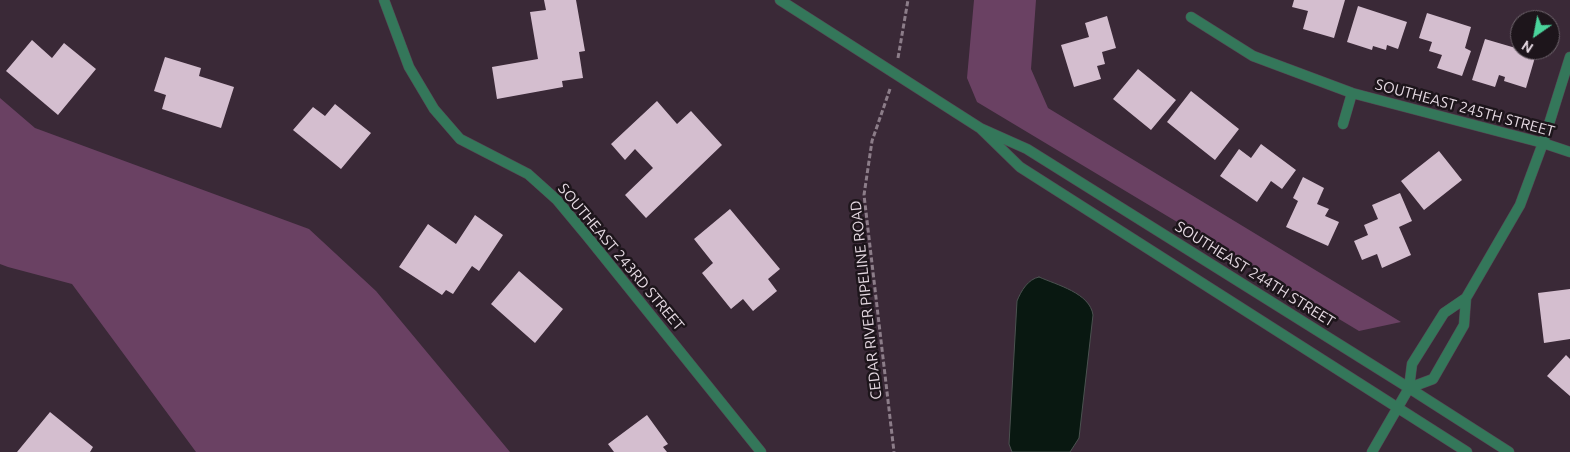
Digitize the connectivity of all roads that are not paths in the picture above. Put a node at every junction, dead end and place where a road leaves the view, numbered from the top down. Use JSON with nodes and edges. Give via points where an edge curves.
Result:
{"nodes":[{"id":1,"x":384,"y":0,"type":"edge"},
{"id":2,"x":780,"y":0,"type":"edge"},
{"id":3,"x":1192,"y":17,"type":"dead end"},
{"id":4,"x":1570,"y":57,"type":"edge"},
{"id":5,"x":1352,"y":93,"type":"junction"},
{"id":6,"x":1343,"y":124,"type":"dead end"},
{"id":7,"x":980,"y":128,"type":"junction"},
{"id":8,"x":1543,"y":144,"type":"junction"},
{"id":9,"x":1570,"y":152,"type":"edge"},
{"id":10,"x":1466,"y":298,"type":"junction"},
{"id":11,"x":1409,"y":388,"type":"junction"},
{"id":12,"x":1398,"y":408,"type":"junction"},
{"id":13,"x":760,"y":452,"type":"edge"},
{"id":14,"x":1372,"y":452,"type":"edge"},
{"id":15,"x":1467,"y":452,"type":"edge"},
{"id":16,"x":1509,"y":452,"type":"edge"}],
"edges":[{"from":1,"to":13,"type":"street","name":"SOUTHEAST 243RD STREET","via":[[409,67],[434,109],[460,139],[528,174],[557,200]]},
{"from":2,"to":7,"type":"street","name":"SOUTHEAST 244TH STREET"},
{"from":3,"to":5,"type":"street","name":"SOUTHEAST 245TH STREET","via":[[1253,56]]},
{"from":4,"to":8,"type":"street"},
{"from":5,"to":6,"type":"street","name":"SOUTHEAST 245TH STREET"},
{"from":5,"to":8,"type":"street","name":"SOUTHEAST 245TH STREET"},
{"from":7,"to":11,"type":"street","name":"SOUTHEAST 244TH STREET","via":[[1027,149]]},
{"from":7,"to":12,"type":"street","name":"SOUTHEAST 244TH STREET","via":[[1020,167]]},
{"from":8,"to":9,"type":"street","name":"SOUTHEAST 245TH STREET"},
{"from":8,"to":10,"type":"street","via":[[1520,205]]},
{"from":10,"to":11,"type":"street","via":[[1444,313],[1412,364]]},
{"from":10,"to":11,"type":"street","via":[[1464,325],[1433,379]]},
{"from":11,"to":12,"type":"street"},
{"from":11,"to":16,"type":"street","name":"SOUTHEAST 244TH STREET"},
{"from":12,"to":14,"type":"street"},
{"from":12,"to":15,"type":"street","name":"SOUTHEAST 244TH STREET"}]}
